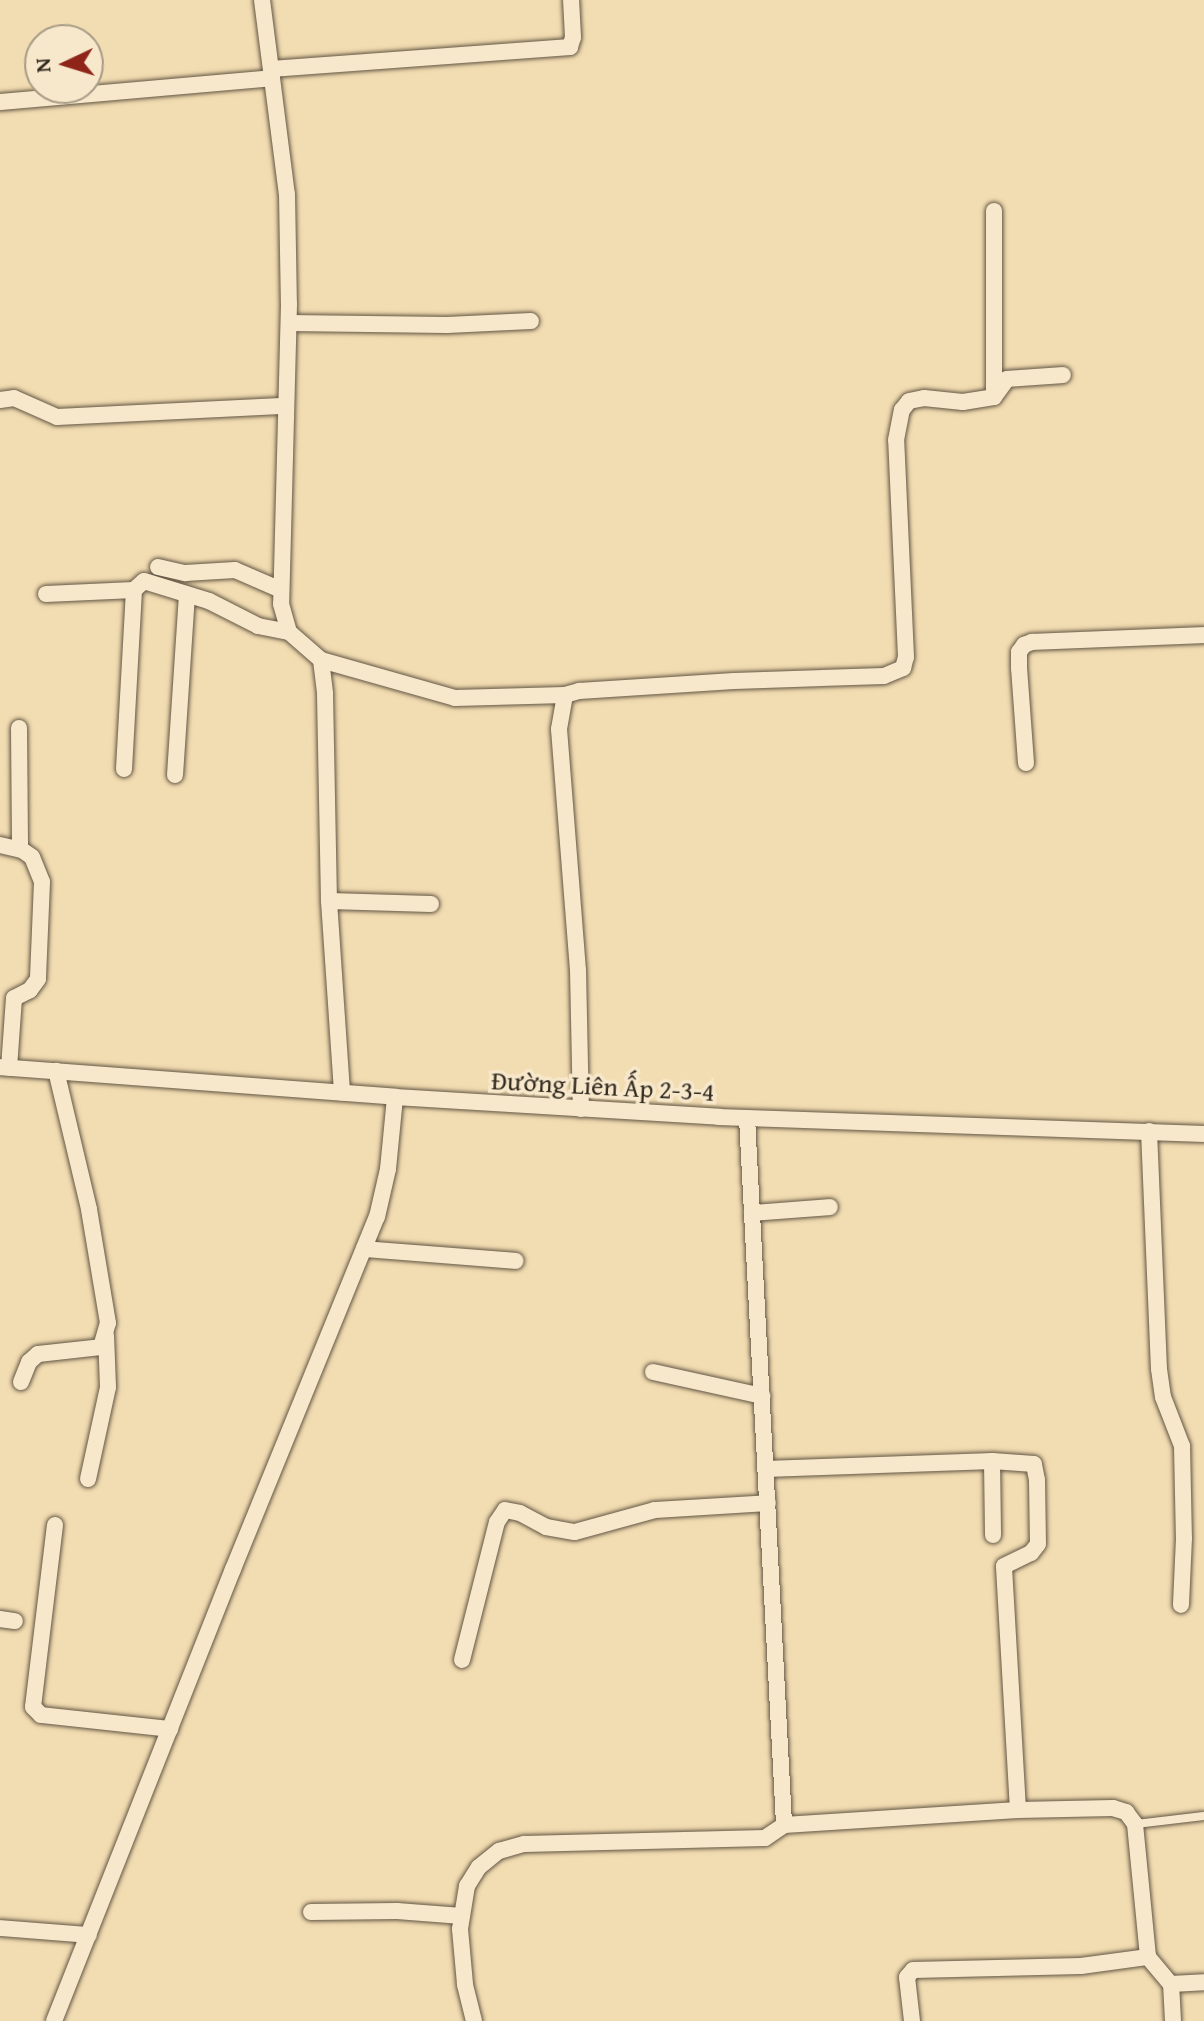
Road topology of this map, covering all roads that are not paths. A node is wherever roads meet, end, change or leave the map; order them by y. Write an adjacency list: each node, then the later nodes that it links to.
1 (262, 0): 3 (street)
2 (571, 0): 3 (street)
3 (272, 74): 4 (street); 7 (street)
4 (0, 102)
5 (994, 211): 9 (street)
6 (531, 321): 7 (street)
7 (289, 323): 11 (street)
8 (1063, 375): 9 (street)
9 (994, 397): 20 (street)
10 (0, 400): 11 (street)
11 (286, 406): 14 (street)
12 (158, 567): 14 (street)
13 (134, 590): 15 (street); 16 (street); 23 (street)
14 (281, 590): 17 (street)
15 (46, 594)
16 (187, 594): 17 (street); 24 (street)
17 (289, 632): 19 (street)
18 (1204, 635): 22 (street)
19 (321, 660): 20 (street); 27 (street)
20 (565, 695): 33 (street)
21 (19, 728): 26 (street)
22 (1026, 763)
23 (124, 769)
24 (175, 775)
25 (0, 845): 26 (street)
26 (20, 849): 29 (street)
27 (329, 901): 28 (street); 31 (street)
28 (431, 904)
29 (4, 1067): 30 (street, Đường Liên Ấp 2-3-4)
30 (56, 1071): 31 (street, Đường Liên Ấp 2-3-4); 41 (street)
31 (342, 1093): 32 (street, Đường Liên Ấp 2-3-4)
32 (395, 1097): 33 (street, Đường Liên Ấp 2-3-4); 39 (street)
33 (581, 1109): 34 (street, Đường Liên Ấp 2-3-4)
34 (747, 1118): 35 (street, Đường Liên Ấp 2-3-4); 38 (street)
35 (1149, 1131): 36 (street, Đường Liên Ấp 2-3-4); 51 (street)
36 (1204, 1134)
37 (830, 1207): 38 (street)
38 (752, 1213): 44 (street)
39 (364, 1249): 40 (street); 53 (street)
40 (516, 1261)
41 (106, 1336): 43 (street); 47 (street)
42 (653, 1372): 44 (street)
43 (21, 1382)
44 (762, 1396): 46 (street)
45 (992, 1461): 46 (street); 50 (street); 54 (street)
46 (766, 1469): 48 (street)
47 (88, 1479)
48 (768, 1503): 52 (street); 57 (street)
49 (55, 1525): 53 (street)
50 (993, 1535)
51 (1181, 1605)
52 (462, 1660)
53 (170, 1729): 61 (street)
54 (1018, 1810): 56 (street); 57 (street)
55 (1204, 1816): 56 (lane)
56 (1135, 1824): 62 (street)
57 (784, 1825): 59 (street)
58 (311, 1912): 59 (street)
59 (462, 1916): 66 (street)
60 (0, 1928): 61 (street)
61 (89, 1935): 65 (street)
62 (1148, 1957): 64 (street); 67 (street)
63 (1204, 1982): 64 (street)
64 (1171, 1984): 68 (street)
65 (54, 2021)
66 (474, 2021)
67 (912, 2021)
68 (1173, 2021)

